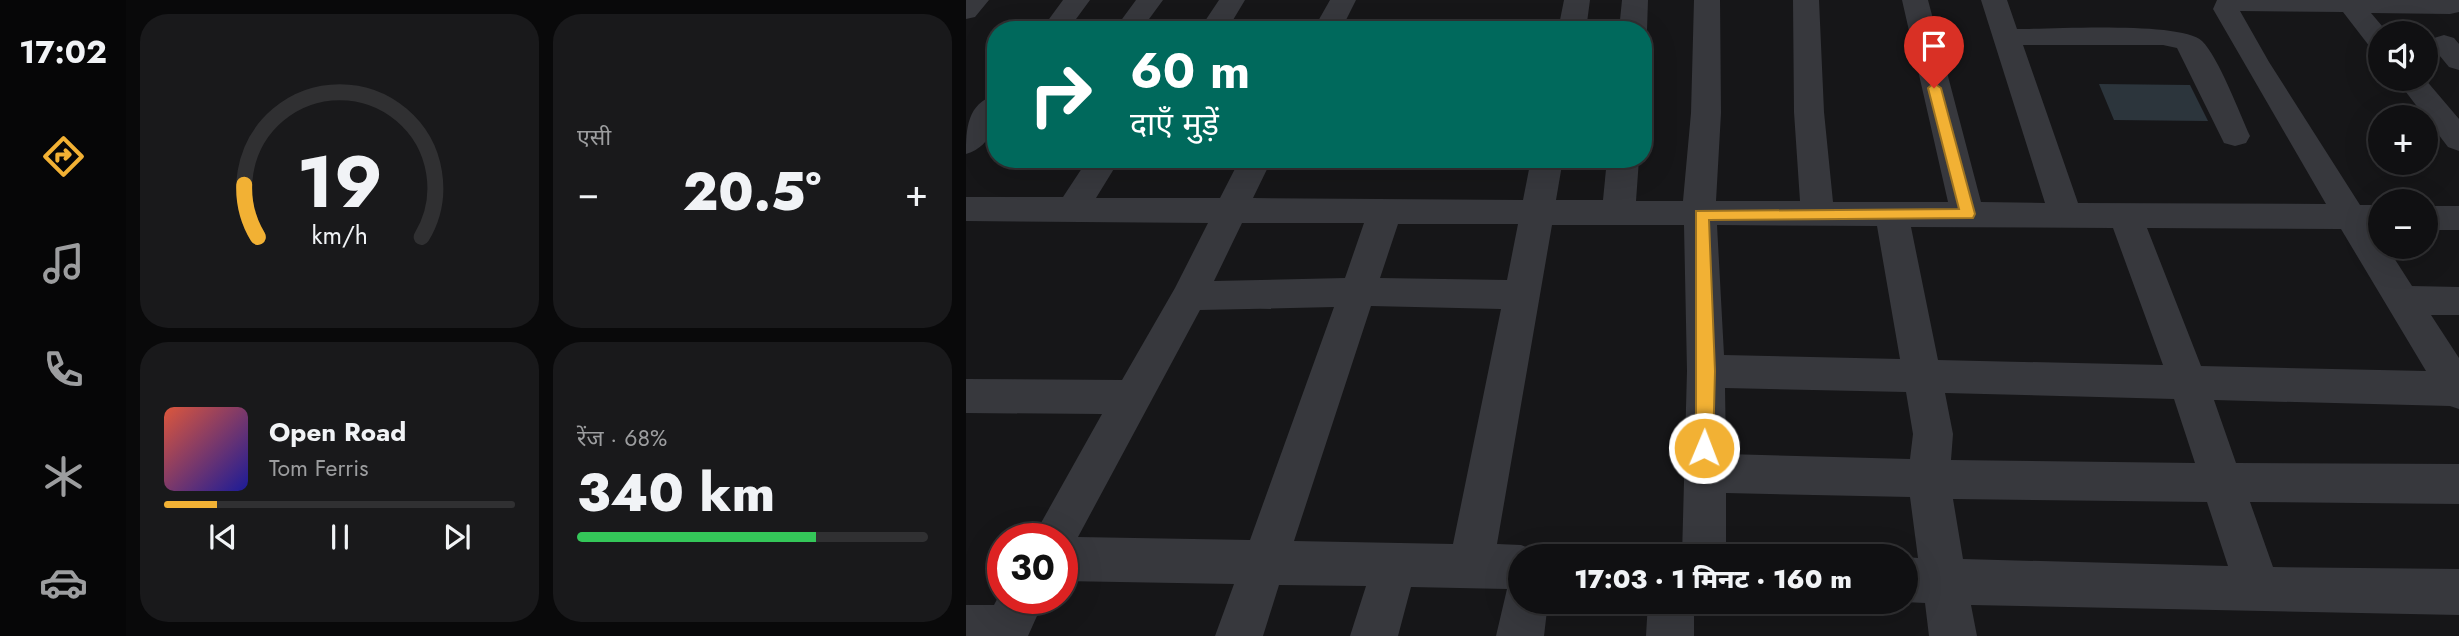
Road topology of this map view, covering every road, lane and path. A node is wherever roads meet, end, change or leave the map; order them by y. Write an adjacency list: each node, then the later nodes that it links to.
1 (976, 0): 14 (street)
2 (1077, 0): 15 (street)
3 (1150, 0): 16 (street)
4 (1232, 0): 17 (street)
5 (1343, 0): 18 (street)
6 (1577, 0): 19 (street)
7 (1635, 0): 20 (street)
8 (1707, 0): 38 (street)
9 (1805, 0): 39 (street)
10 (1915, 0): 41 (street)
11 (1994, 0): 22 (street)
12 (2350, 4): 13 (street); 21 (street); 44 (street)
13 (2450, 6)
14 (966, 11)
15 (1061, 21)
16 (1134, 21)
17 (1219, 21)
18 (1332, 21)
19 (1574, 21)
20 (1634, 21)
21 (2368, 26)
22 (2007, 37): 25 (street); 42 (street)
23 (2420, 91): 26 (street)
24 (987, 116): 27 (street)
25 (2235, 136)
26 (2459, 140)
27 (966, 143)
28 (1098, 168): 33 (street)
29 (1251, 168): 34 (street)
30 (1545, 168): 36 (street)
31 (1622, 168): 37 (street)
32 (966, 209): 33 (street)
33 (1072, 210): 34 (street)
34 (1228, 212): 35 (street); 49 (street)
35 (1385, 212): 36 (street); 47 (street)
36 (1537, 213): 37 (street); 48 (street)
37 (1618, 214): 38 (street)
38 (1701, 214): 39 (street); 52 (street)
39 (1817, 214): 40 (street)
40 (1892, 214): 41 (street); 53 (street)
41 (1968, 214): 42 (street)
42 (2066, 215): 43 (street)
43 (2125, 215): 44 (street); 54 (street)
44 (2366, 217): 50 (street)
45 (2438, 218): 46 (street)
46 (2459, 218)
47 (1358, 292): 48 (street); 49 (street); 65 (street)
48 (1521, 295): 67 (street)
49 (1189, 296): 57 (street)
50 (2403, 300): 51 (street); 55 (street)
51 (2459, 301)
52 (1706, 371): 53 (street); 58 (street)
53 (1924, 374): 54 (street); 59 (street)
54 (2188, 382): 55 (street); 60 (street)
55 (2458, 390)
56 (966, 396): 57 (street)
57 (1131, 397): 62 (street)
58 (1704, 473): 59 (street); 63 (street)
59 (1928, 478): 60 (street); 69 (street)
60 (2222, 482): 61 (street); 70 (street)
61 (2459, 484)
62 (1063, 523)
63 (1704, 544)
64 (1078, 559): 65 (street)
65 (1266, 561): 66 (street); 74 (street)
66 (1396, 563): 67 (street); 75 (street)
67 (1471, 565): 68 (street)
68 (1508, 566)
69 (1925, 580): 70 (street); 78 (street)
70 (2258, 589): 71 (street)
71 (2459, 592)
72 (1523, 614): 76 (street)
73 (1671, 614): 77 (street)
74 (1239, 636)
75 (1374, 636)
76 (1520, 636)
77 (1670, 636)
78 (1954, 636)

